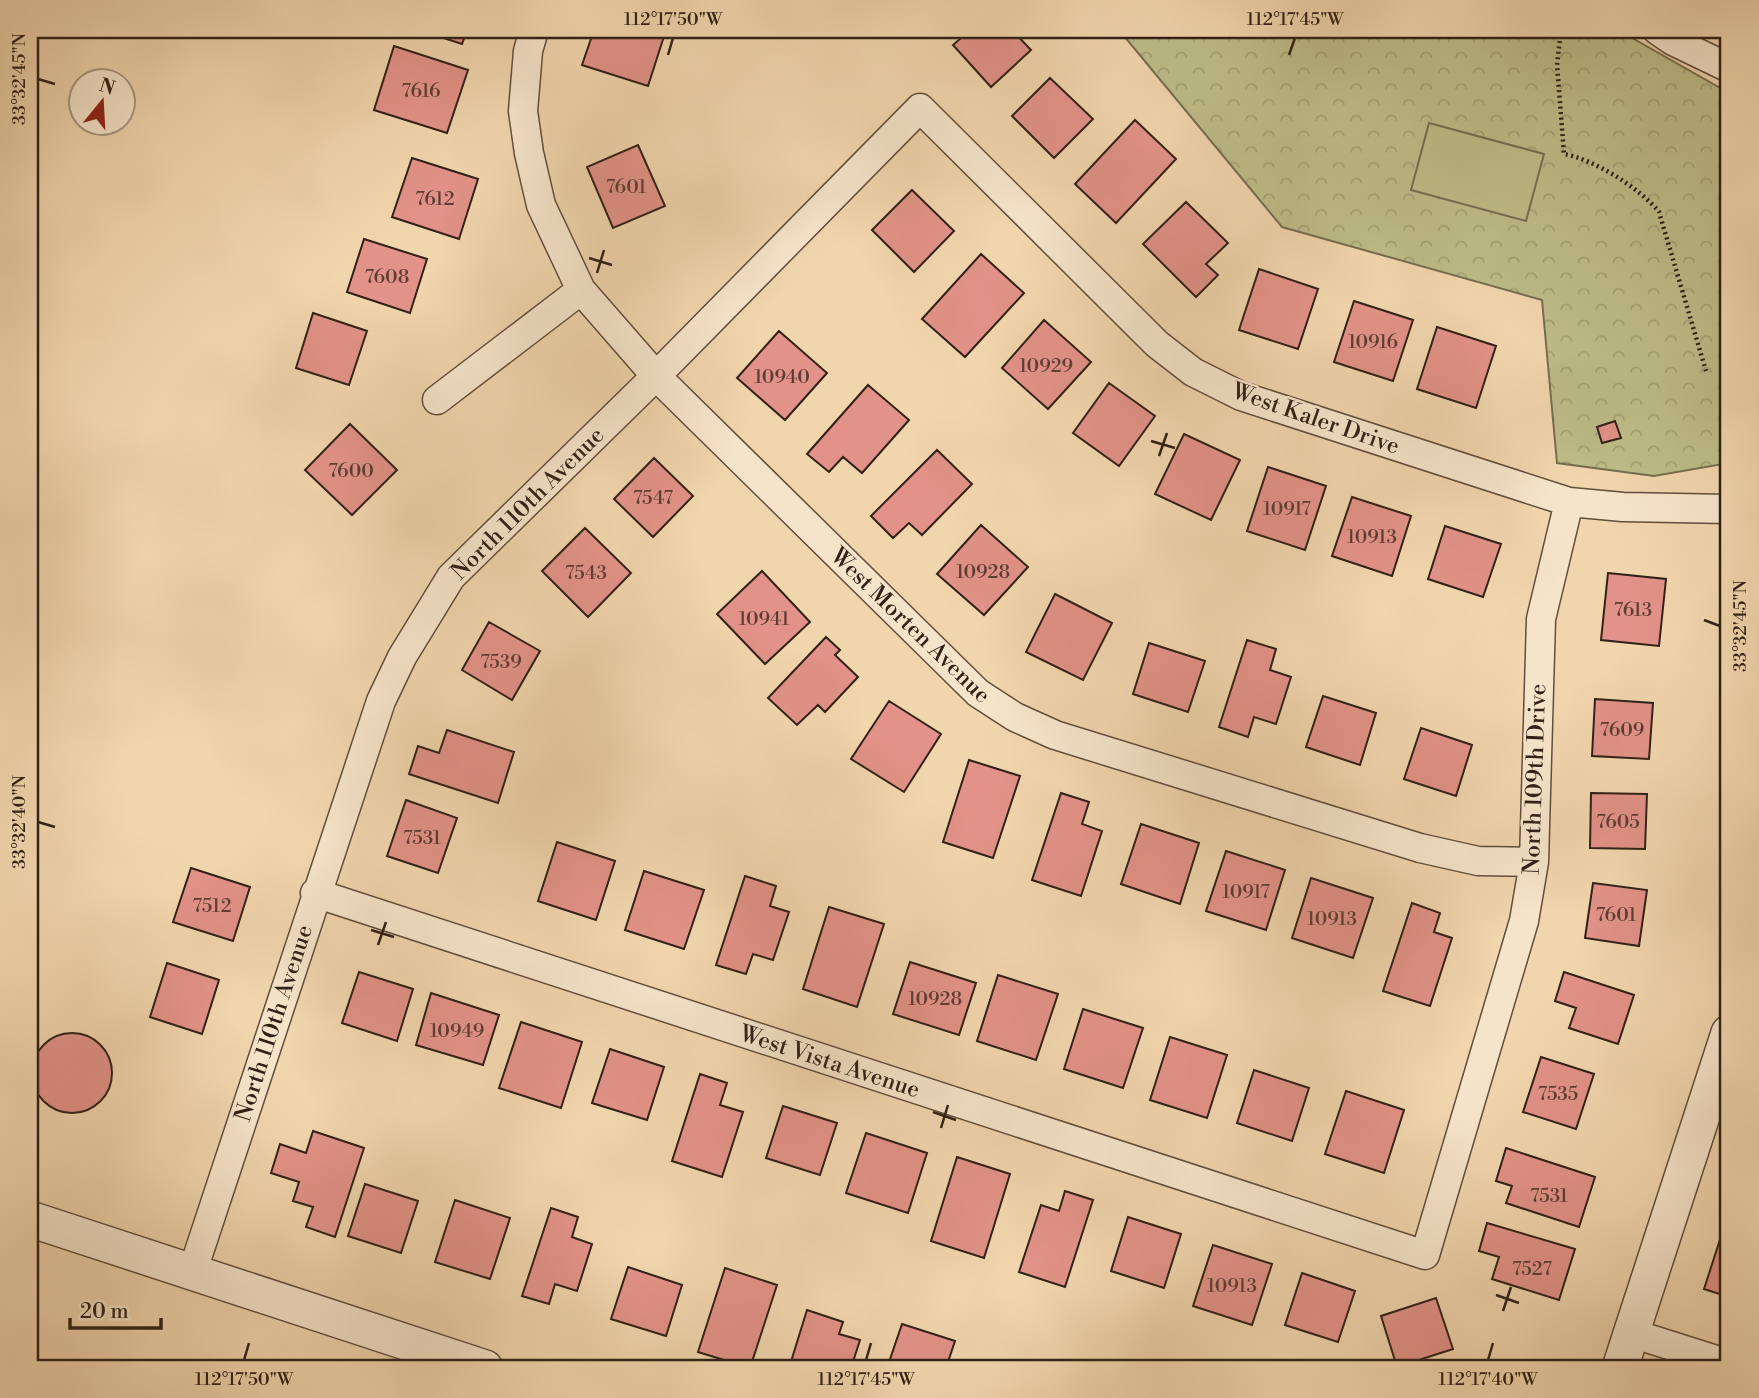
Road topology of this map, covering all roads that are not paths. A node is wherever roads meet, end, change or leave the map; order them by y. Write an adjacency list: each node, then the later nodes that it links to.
1 (534, 30): 5 (street, West Morten Avenue)
2 (1657, 30): 3 (street)
3 (1729, 68)
4 (920, 108): 6 (street, North 110th Avenue); 8 (street, West Kaler Drive)
5 (581, 290): 6 (street, West Morten Avenue); 7 (street)
6 (656, 376): 10 (street, West Morten Avenue); 11 (street, North 110th Avenue)
7 (438, 400)
8 (1569, 502): 9 (street, West Kaler Drive); 10 (street, North 109th Drive)
9 (1729, 509)
10 (1534, 862): 14 (street, North 109th Drive)
11 (315, 893): 14 (street, West Vista Avenue); 15 (street, North 110th Avenue)
12 (1729, 1033): 16 (street)
13 (30, 1219): 15 (street)
14 (1425, 1255)
15 (192, 1273): 18 (street)
16 (1631, 1333): 17 (street); 19 (street)
17 (1729, 1364)
18 (485, 1368)
19 (1620, 1368)

